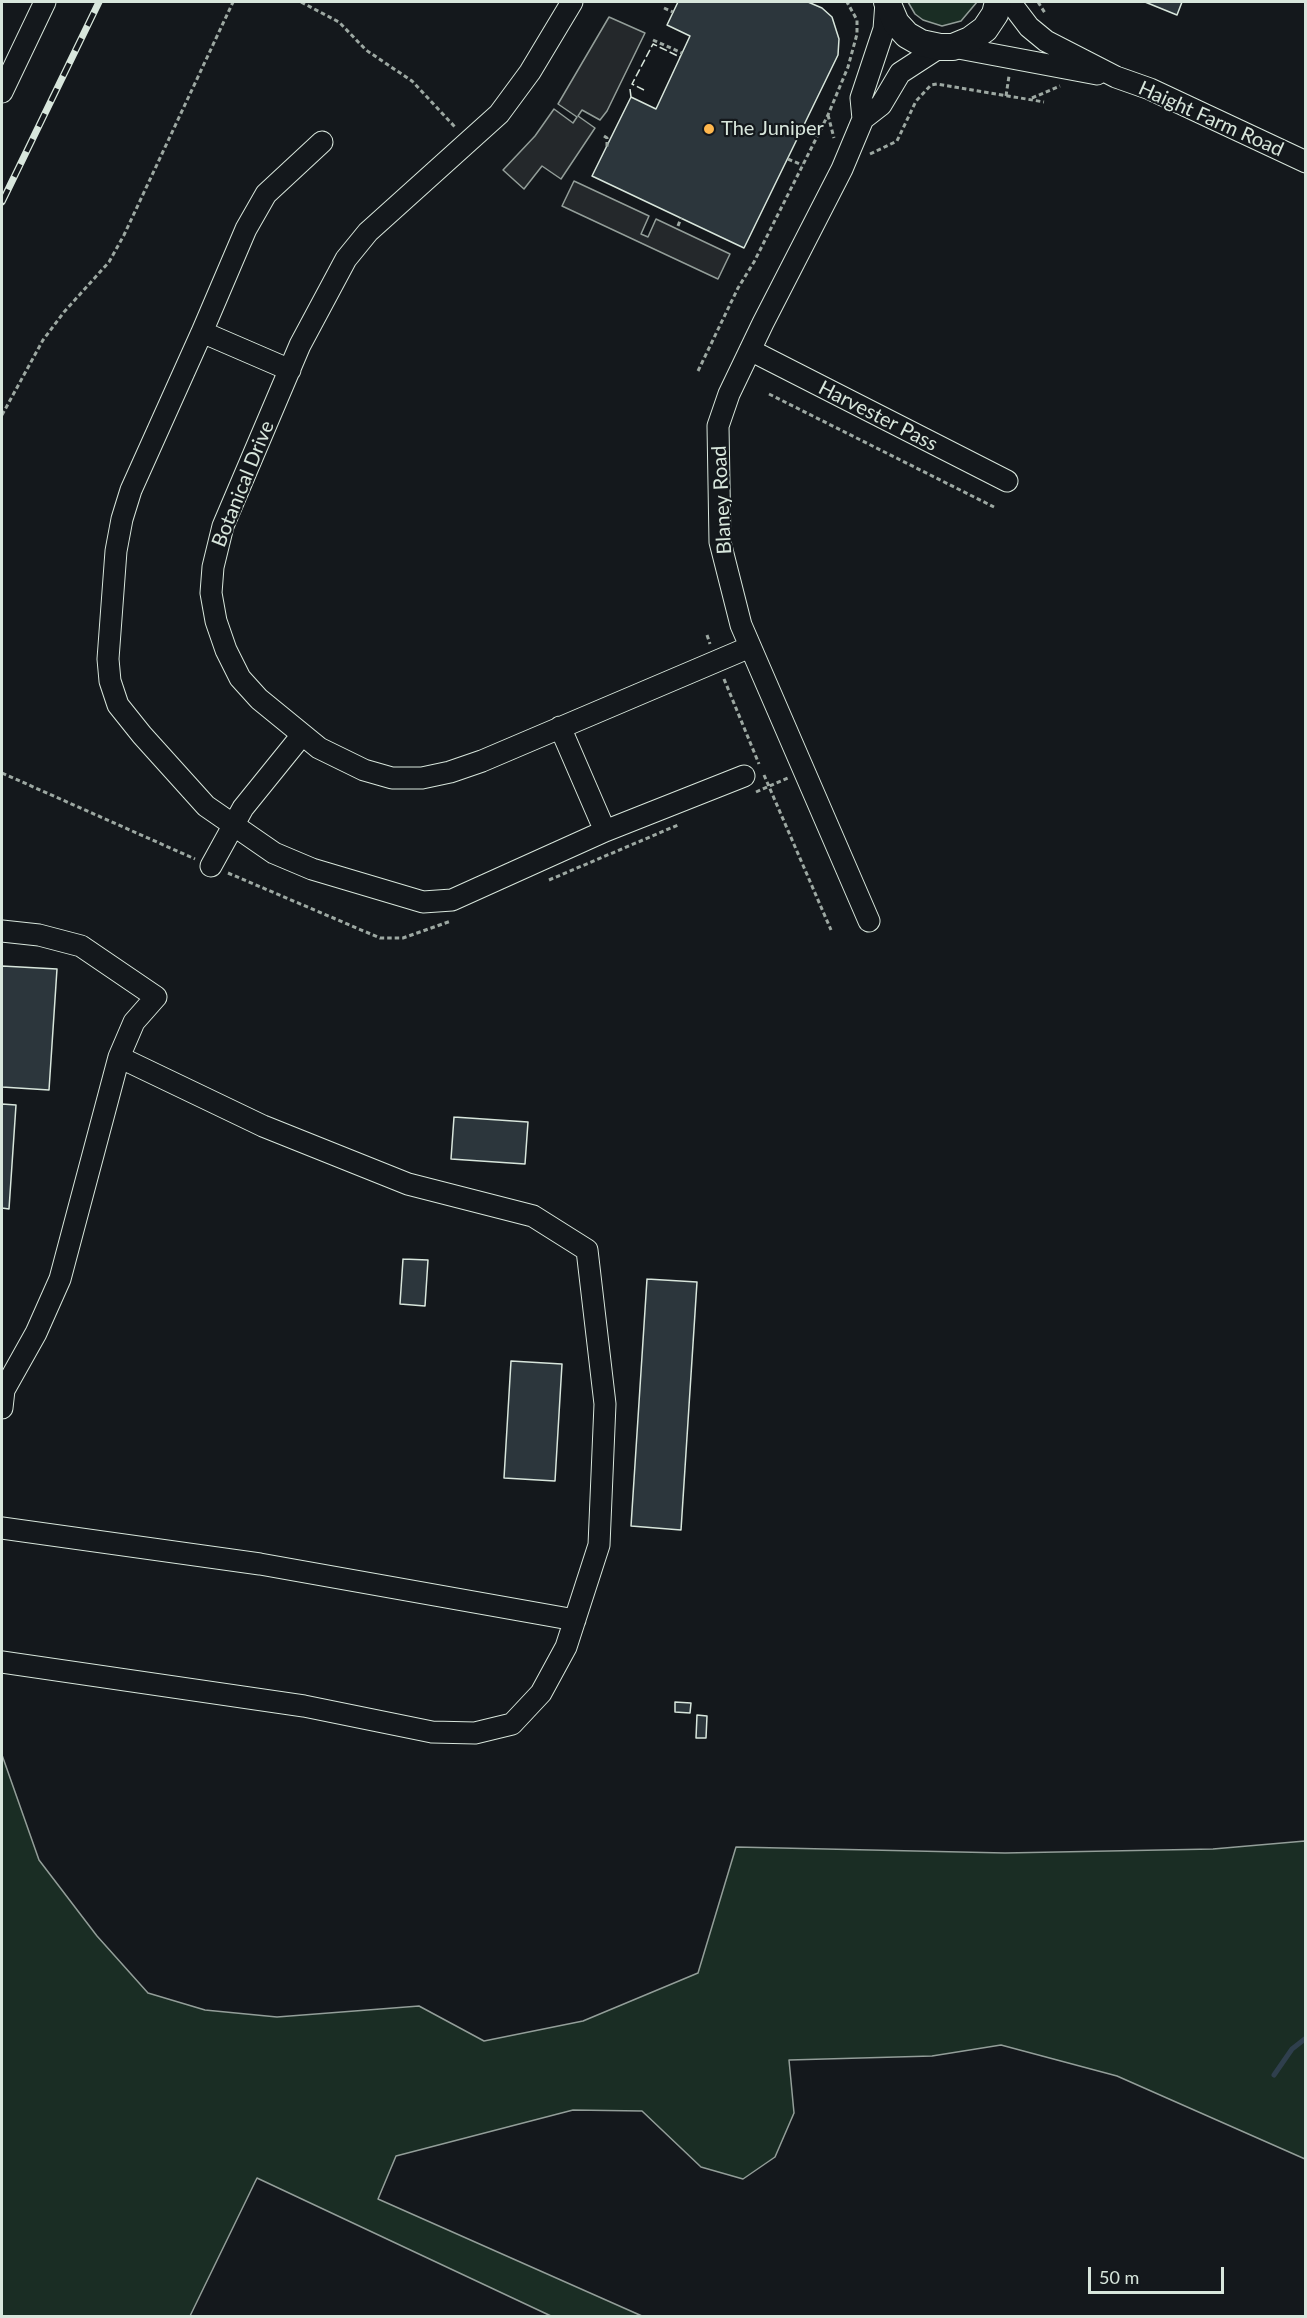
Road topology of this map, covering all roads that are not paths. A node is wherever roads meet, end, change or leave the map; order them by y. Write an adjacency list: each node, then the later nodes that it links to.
1 (45, 2): 8 (street)
2 (572, 2): 14 (street, Botanical Drive)
3 (886, 2): 6 (main road); 9 (street, Blaney Road)
4 (998, 2): 6 (main road)
5 (1010, 2): 7 (street, Haight Farm Road)
6 (947, 47): 7 (street, Haight Farm Road); 9 (street, Blaney Road)
7 (1116, 77): 11 (street, Haight Farm Road)
8 (2, 92)
9 (863, 119): 13 (street, Blaney Road)
10 (322, 142): 12 (street)
11 (1305, 162)
12 (202, 332): 14 (street); 20 (street)
13 (750, 350): 15 (street, Harvester Pass); 16 (street, Blaney Road)
14 (290, 370): 18 (street, Botanical Drive)
15 (1007, 481)
16 (750, 647): 17 (street, Botanical Drive); 23 (street, Blaney Road)
17 (560, 727): 18 (street, Botanical Drive); 21 (street)
18 (302, 735): 20 (street)
19 (744, 776): 21 (street)
20 (233, 824): 21 (street); 22 (street)
21 (605, 831)
22 (217, 868)
23 (869, 921)
24 (2, 931): 25 (street)
25 (119, 1057): 26 (street); 28 (street)
26 (2, 1408)
27 (2, 1528): 28 (street)
28 (575, 1620): 29 (street)
29 (2, 1662)

